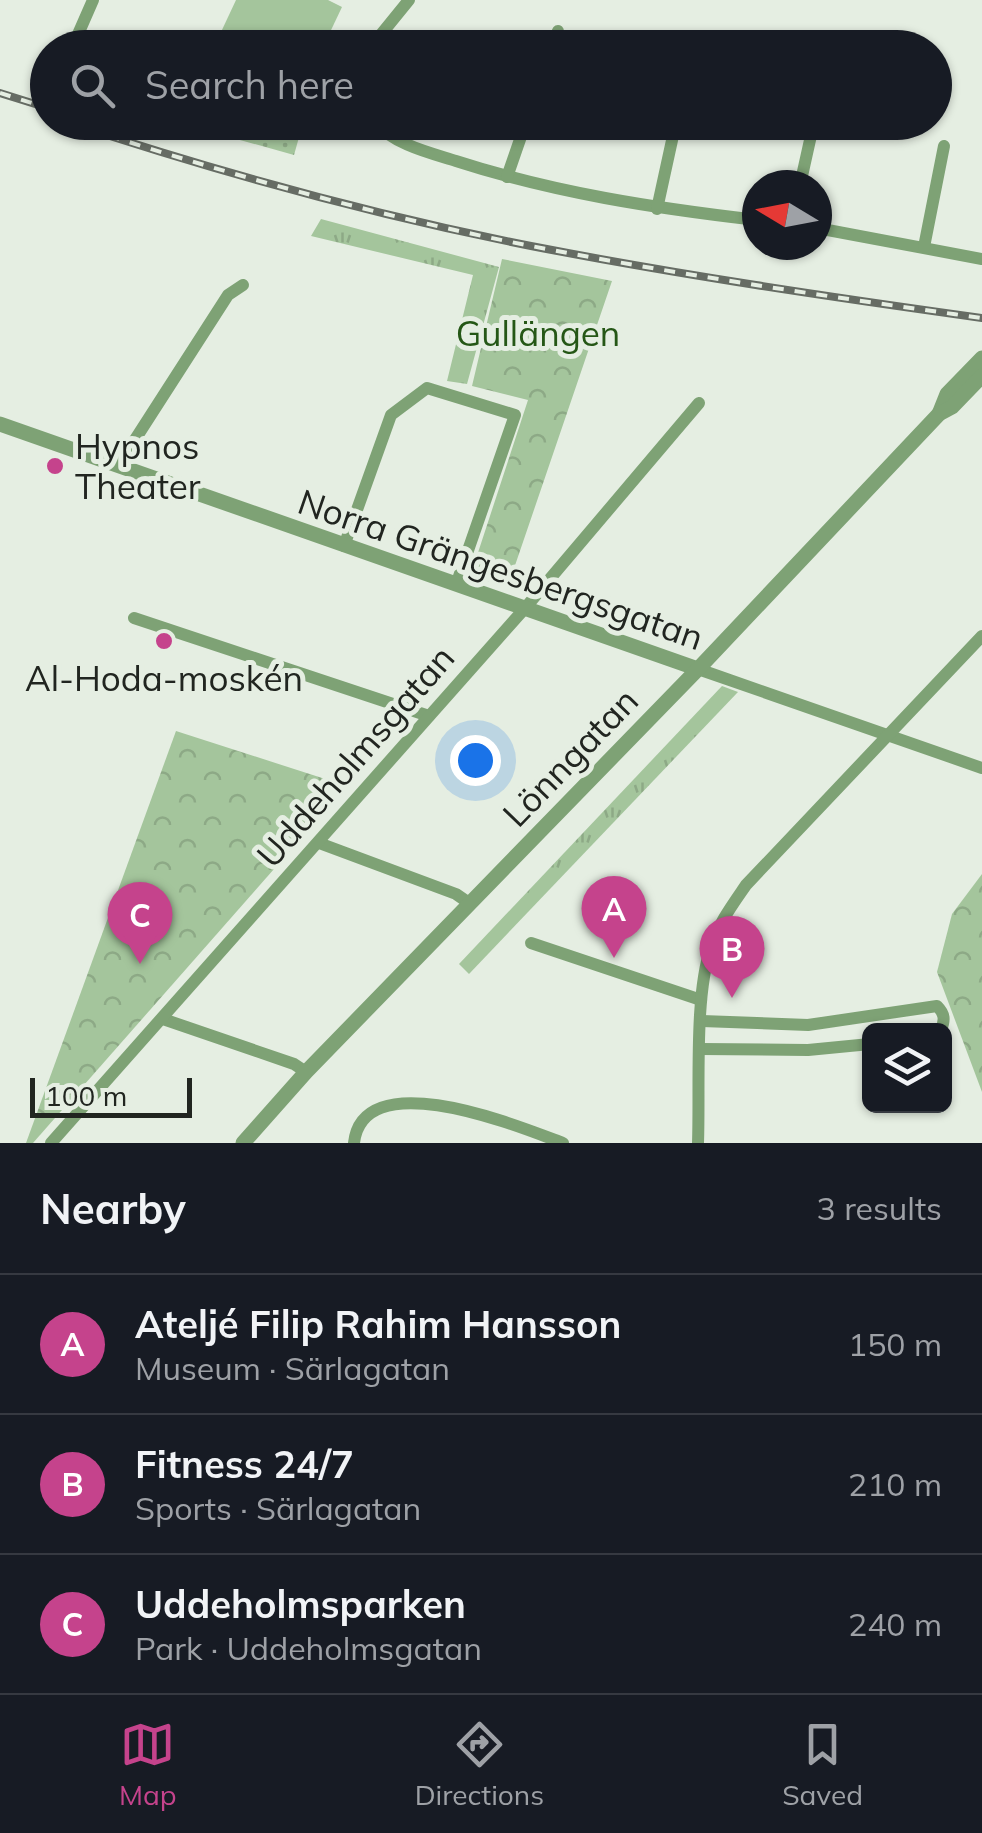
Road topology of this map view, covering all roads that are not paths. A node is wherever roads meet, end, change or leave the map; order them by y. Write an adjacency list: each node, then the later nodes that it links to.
1 (93, 0): 3 (street)
2 (410, 0): 4 (street)
3 (80, 30)
4 (385, 30)
5 (398, 140): 11 (street)
6 (520, 140): 11 (street)
7 (672, 140): 12 (street)
8 (810, 140): 10 (street)
9 (944, 146): 15 (street)
10 (803, 170)
11 (507, 178): 12 (street)
12 (657, 209): 13 (street)
13 (742, 218)
14 (832, 231): 15 (street)
15 (924, 247): 16 (street)
16 (982, 259)
17 (244, 285): 23 (street)
18 (982, 358): 21 (street, Lönngatan)
19 (982, 376): 21 (street, Lönngatan)
20 (699, 403): 26 (street, Uddeholmsgatan)
21 (940, 414): 29 (street, Lönngatan)
22 (0, 424): 23 (street, Norra Grängesbergsgatan)
23 (118, 466): 24 (street, Norra Grängesbergsgatan)
24 (344, 546): 25 (street, Norra Grängesbergsgatan); 25 (street)
25 (456, 586): 26 (street, Norra Grängesbergsgatan)
26 (526, 608): 29 (street, Norra Grängesbergsgatan); 30 (street, Uddeholmsgatan)
27 (134, 618): 30 (street)
28 (982, 636): 31 (street)
29 (698, 669): 31 (street, Norra Grängesbergsgatan); 34 (street, Lönngatan)
30 (430, 716): 33 (street, Uddeholmsgatan)
31 (885, 735): 32 (street, Norra Grängesbergsgatan); 35 (street)
32 (982, 768)
33 (319, 843): 34 (street); 39 (street, Uddeholmsgatan)
34 (469, 903): 44 (street, Lönngatan)
35 (720, 928): 37 (lane); 38 (street)
36 (531, 944): 38 (street)
37 (761, 944)
38 (701, 1000): 40 (street)
39 (163, 1020): 44 (street); 45 (street, Uddeholmsgatan)
40 (702, 1021): 41 (street); 43 (street)
41 (944, 1023)
42 (862, 1045): 43 (street)
43 (701, 1048): 49 (street)
44 (306, 1072): 46 (street, Lönngatan)
45 (51, 1143)
46 (243, 1143)
47 (354, 1143): 48 (street)
48 (563, 1143)
49 (698, 1143)

